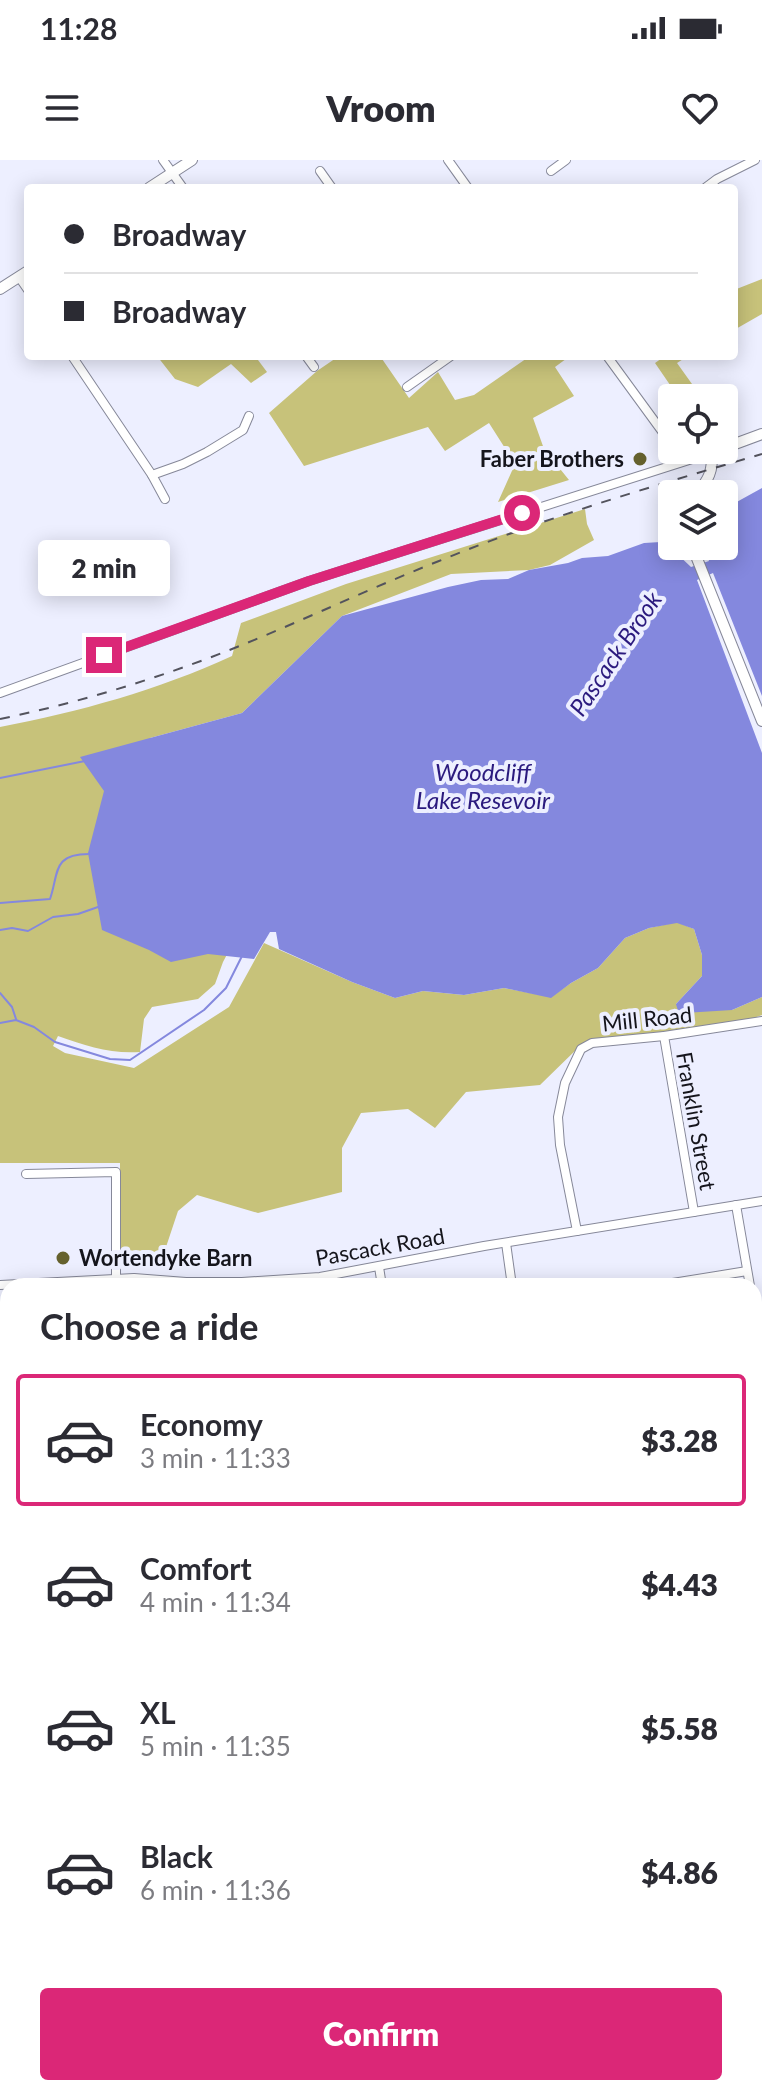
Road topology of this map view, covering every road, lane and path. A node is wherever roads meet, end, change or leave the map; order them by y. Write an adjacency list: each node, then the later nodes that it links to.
1 (163, 160): 8 (street)
2 (192, 160): 8 (main road)
3 (448, 160): 12 (street)
4 (566, 160): 7 (street)
5 (755, 160): 13 (street)
6 (320, 171): 11 (street)
7 (551, 171)
8 (172, 173): 9 (main road); 10 (street)
9 (155, 184)
10 (180, 184)
11 (329, 184)
12 (465, 184)
13 (710, 184)
14 (24, 274): 15 (main road)
15 (0, 289)
16 (75, 360): 27 (street)
17 (309, 360): 20 (street)
18 (445, 360): 21 (street)
19 (610, 360): 23 (street)
20 (314, 367)
21 (407, 387)
22 (249, 416): 27 (street)
23 (658, 426)
24 (762, 434): 25 (main road)
25 (738, 443)
26 (675, 464): 30 (street)
27 (152, 475): 28 (street)
28 (165, 499)
29 (698, 560): 31 (main road)
30 (0, 693)
31 (762, 721)
32 (762, 1021): 33 (street, Mill Road)
33 (664, 1036): 37 (street, Franklin Street); 38 (street, Mill Road)
34 (26, 1174): 42 (street)
35 (762, 1201): 36 (street, Pascack Road)
36 (736, 1205): 37 (street, Pascack Road); 41 (street)
37 (694, 1212): 38 (street, Pascack Road)
38 (577, 1231): 39 (street, Pascack Road)
39 (506, 1243): 40 (street, Pascack Road); 45 (street)
40 (379, 1267): 43 (street, Pascack Road); 44 (street)
41 (747, 1271): 46 (street); 47 (street)
42 (116, 1278)
43 (312, 1278)
44 (381, 1278)
45 (511, 1278)
46 (704, 1278)
47 (748, 1278)

